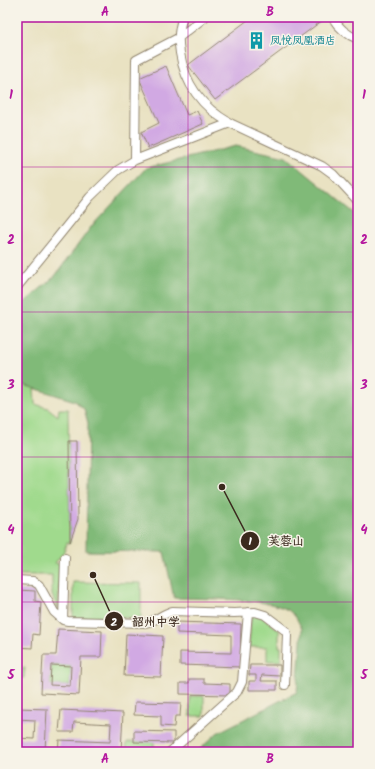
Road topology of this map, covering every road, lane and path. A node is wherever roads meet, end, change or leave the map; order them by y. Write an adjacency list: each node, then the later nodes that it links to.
1 (183, 17): 4 (street)
2 (206, 17): 4 (street)
3 (332, 17): 5 (street)
4 (178, 38): 6 (street); 7 (street)
5 (358, 39)
6 (230, 123): 7 (street); 8 (street)
7 (135, 160): 9 (street)
8 (358, 201)
9 (17, 287)
10 (66, 558): 13 (street)
11 (17, 580): 13 (street)
12 (248, 612): 13 (street); 14 (street); 15 (street)
13 (63, 620)
14 (285, 685)
15 (170, 752)

